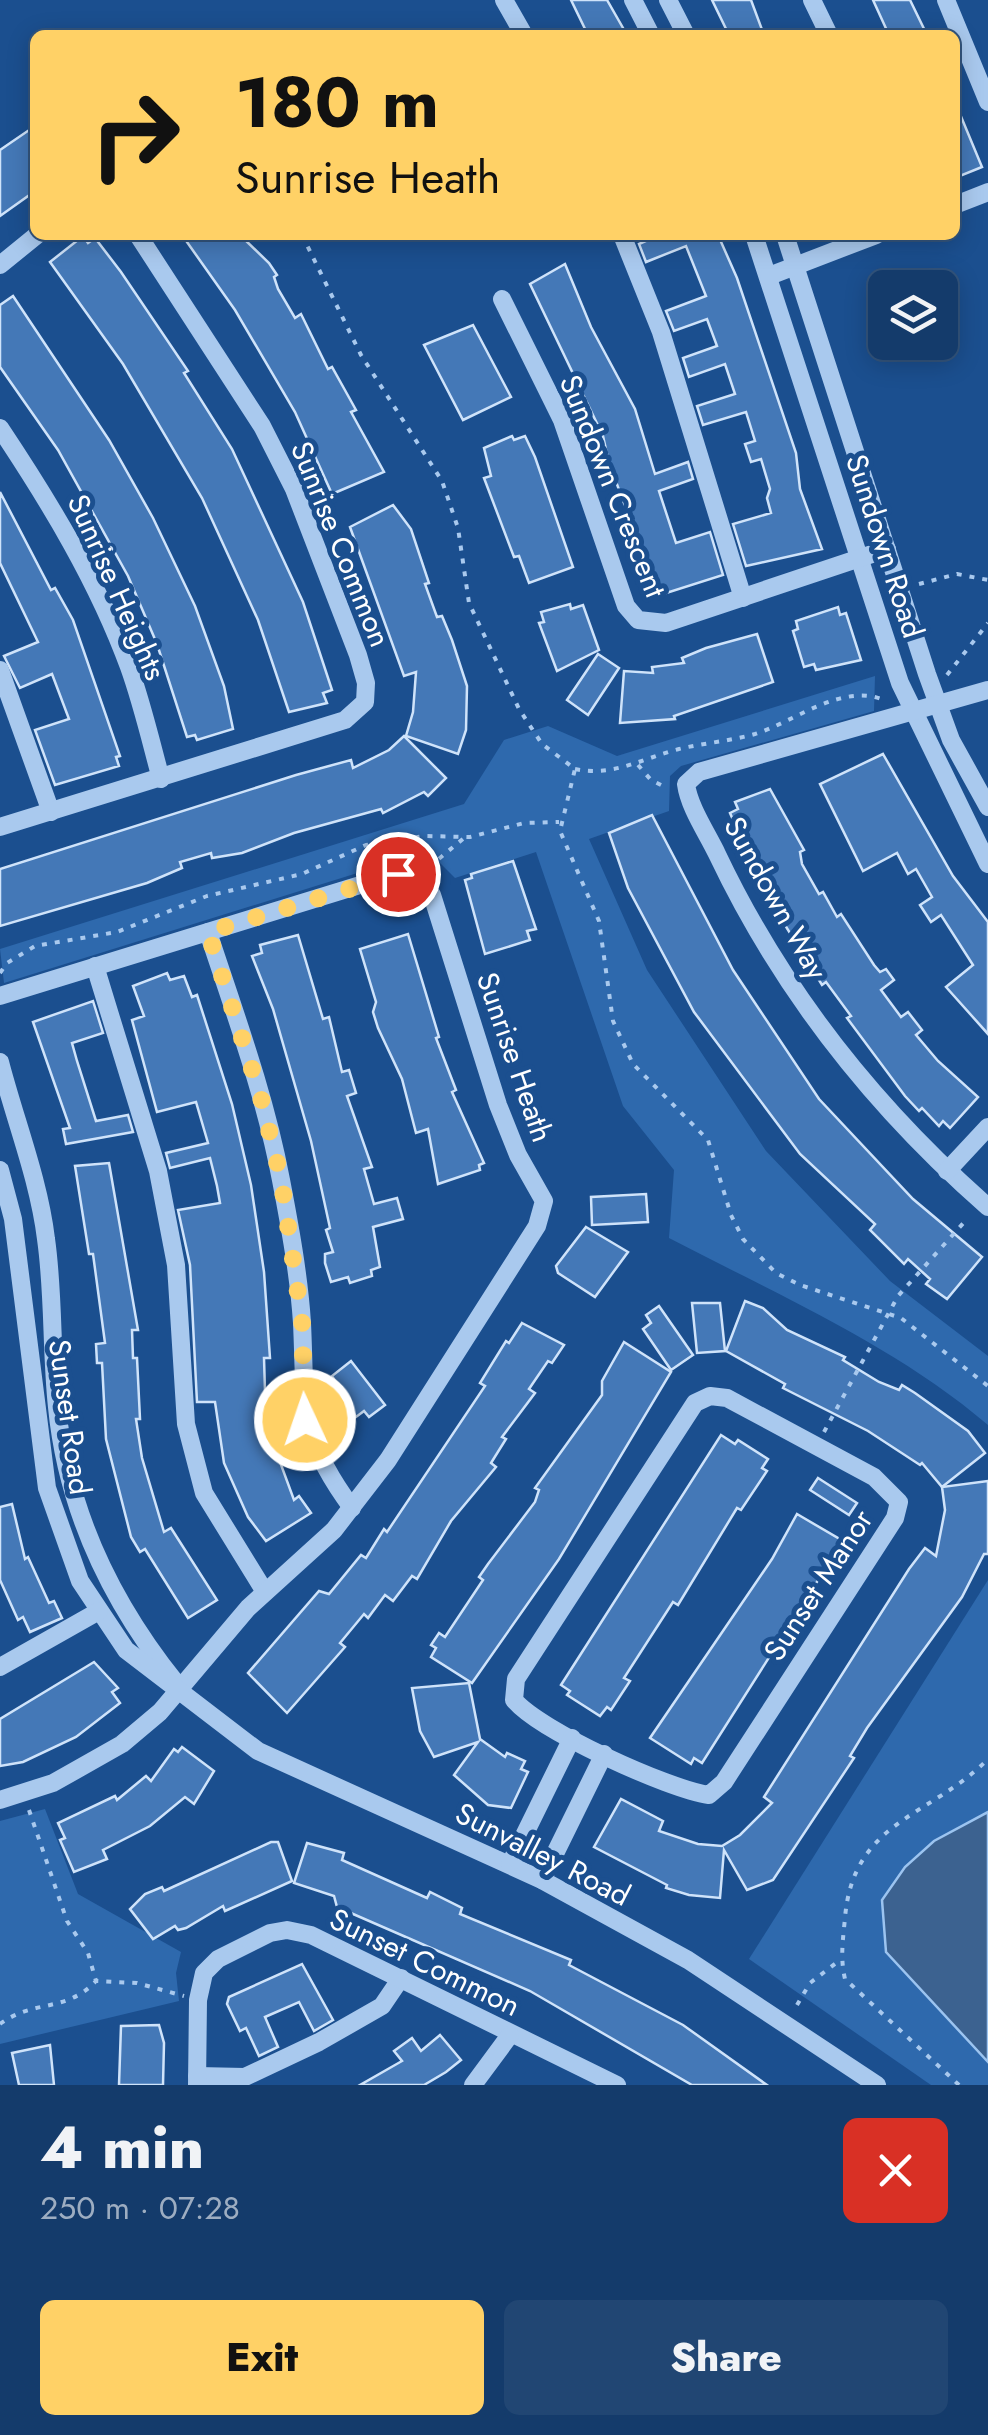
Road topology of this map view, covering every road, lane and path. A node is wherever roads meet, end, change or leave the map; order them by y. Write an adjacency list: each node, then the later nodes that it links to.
1 (504, 0): 6 (street)
2 (632, 0): 7 (street)
3 (668, 0): 8 (street)
4 (812, 0): 9 (street)
5 (946, 0): 10 (street)
6 (521, 30)
7 (648, 30)
8 (683, 30)
9 (827, 30)
10 (958, 30)
11 (960, 34): 12 (street)
12 (988, 102)
13 (988, 192): 14 (street)
14 (960, 203)
15 (30, 240): 22 (street)
16 (141, 240): 41 (street, Sunrise Common)
17 (304, 240): 40 (path)
18 (624, 240): 31 (street)
19 (756, 240): 24 (street, Sundown Road)
20 (788, 240): 23 (street, Sundown Road)
21 (863, 240): 23 (street)
22 (0, 265)
23 (796, 265): 24 (street); 27 (street, Sundown Road)
24 (768, 276): 28 (street, Sundown Road)
25 (502, 300): 31 (street, Sundown Crescent)
26 (0, 428): 41 (street, Sunrise Heights)
27 (887, 550): 28 (street, Sundown Crescent); 37 (street, Sundown Road)
28 (862, 561): 31 (street, Sundown Crescent); 38 (street, Sundown Road)
29 (988, 580): 30 (path)
30 (918, 584)
31 (743, 598)
32 (988, 622): 34 (path)
33 (0, 670): 44 (street)
34 (943, 678)
35 (988, 690): 37 (street)
36 (886, 701): 39 (path)
37 (939, 706): 38 (street); 43 (street, Sundown Road)
38 (912, 714): 48 (street, Sundown Road); 57 (street, Sundown Way)
39 (638, 764): 40 (path); 42 (path)
40 (575, 769): 45 (path)
41 (162, 779): 44 (street, Sunrise Common)
42 (667, 788)
43 (988, 807)
44 (51, 812): 46 (street, Sunrise Common)
45 (559, 822): 47 (path); 60 (path)
46 (0, 827)
47 (466, 836): 49 (path); 52 (path)
48 (988, 864)
49 (417, 876): 50 (street); 63 (street, Sunrise Heath)
50 (208, 932): 51 (street); 63 (street)
51 (95, 966): 53 (street); 64 (street)
52 (0, 973)
53 (0, 996)
54 (0, 1062): 67 (street, Sunset Road)
55 (988, 1127): 57 (street)
56 (0, 1170): 65 (street, Sunset Road)
57 (947, 1171): 58 (street, Sundown Way)
58 (988, 1208)
59 (966, 1219): 60 (path)
60 (888, 1312): 61 (path); 62 (path)
61 (988, 1386)
62 (824, 1432)
63 (352, 1508): 64 (street, Sunrise Heath)
64 (265, 1592): 67 (street, Sunrise Heath)
65 (98, 1611): 66 (street); 67 (street, Sunset Road)
66 (0, 1667)
67 (179, 1687): 71 (street, Sunrise Heath); 73 (street, Sunvalley Road)
68 (572, 1738): 69 (street, Sunset Manor); 69 (street, Sunset Manor); 73 (street)
69 (604, 1754): 74 (street)
70 (988, 1759): 75 (path)
71 (22, 1793): 72 (street, Sunrise Heath); 77 (path)
72 (0, 1800)
73 (510, 1864): 74 (street, Sunvalley Road)
74 (542, 1880): 86 (street, Sunvalley Road)
75 (840, 1960): 79 (path); 83 (path)
76 (401, 1978): 78 (street, Sunset Common); 81 (street, Sunset Common); 82 (street)
77 (96, 1981): 78 (path); 80 (path)
78 (198, 2000): 82 (street, Sunset Common)
79 (797, 2005)
80 (0, 2024)
81 (510, 2035): 84 (street); 85 (street, Sunset Common)
82 (197, 2080)
83 (955, 2084)
84 (473, 2085)
85 (617, 2085)
86 (877, 2085)

